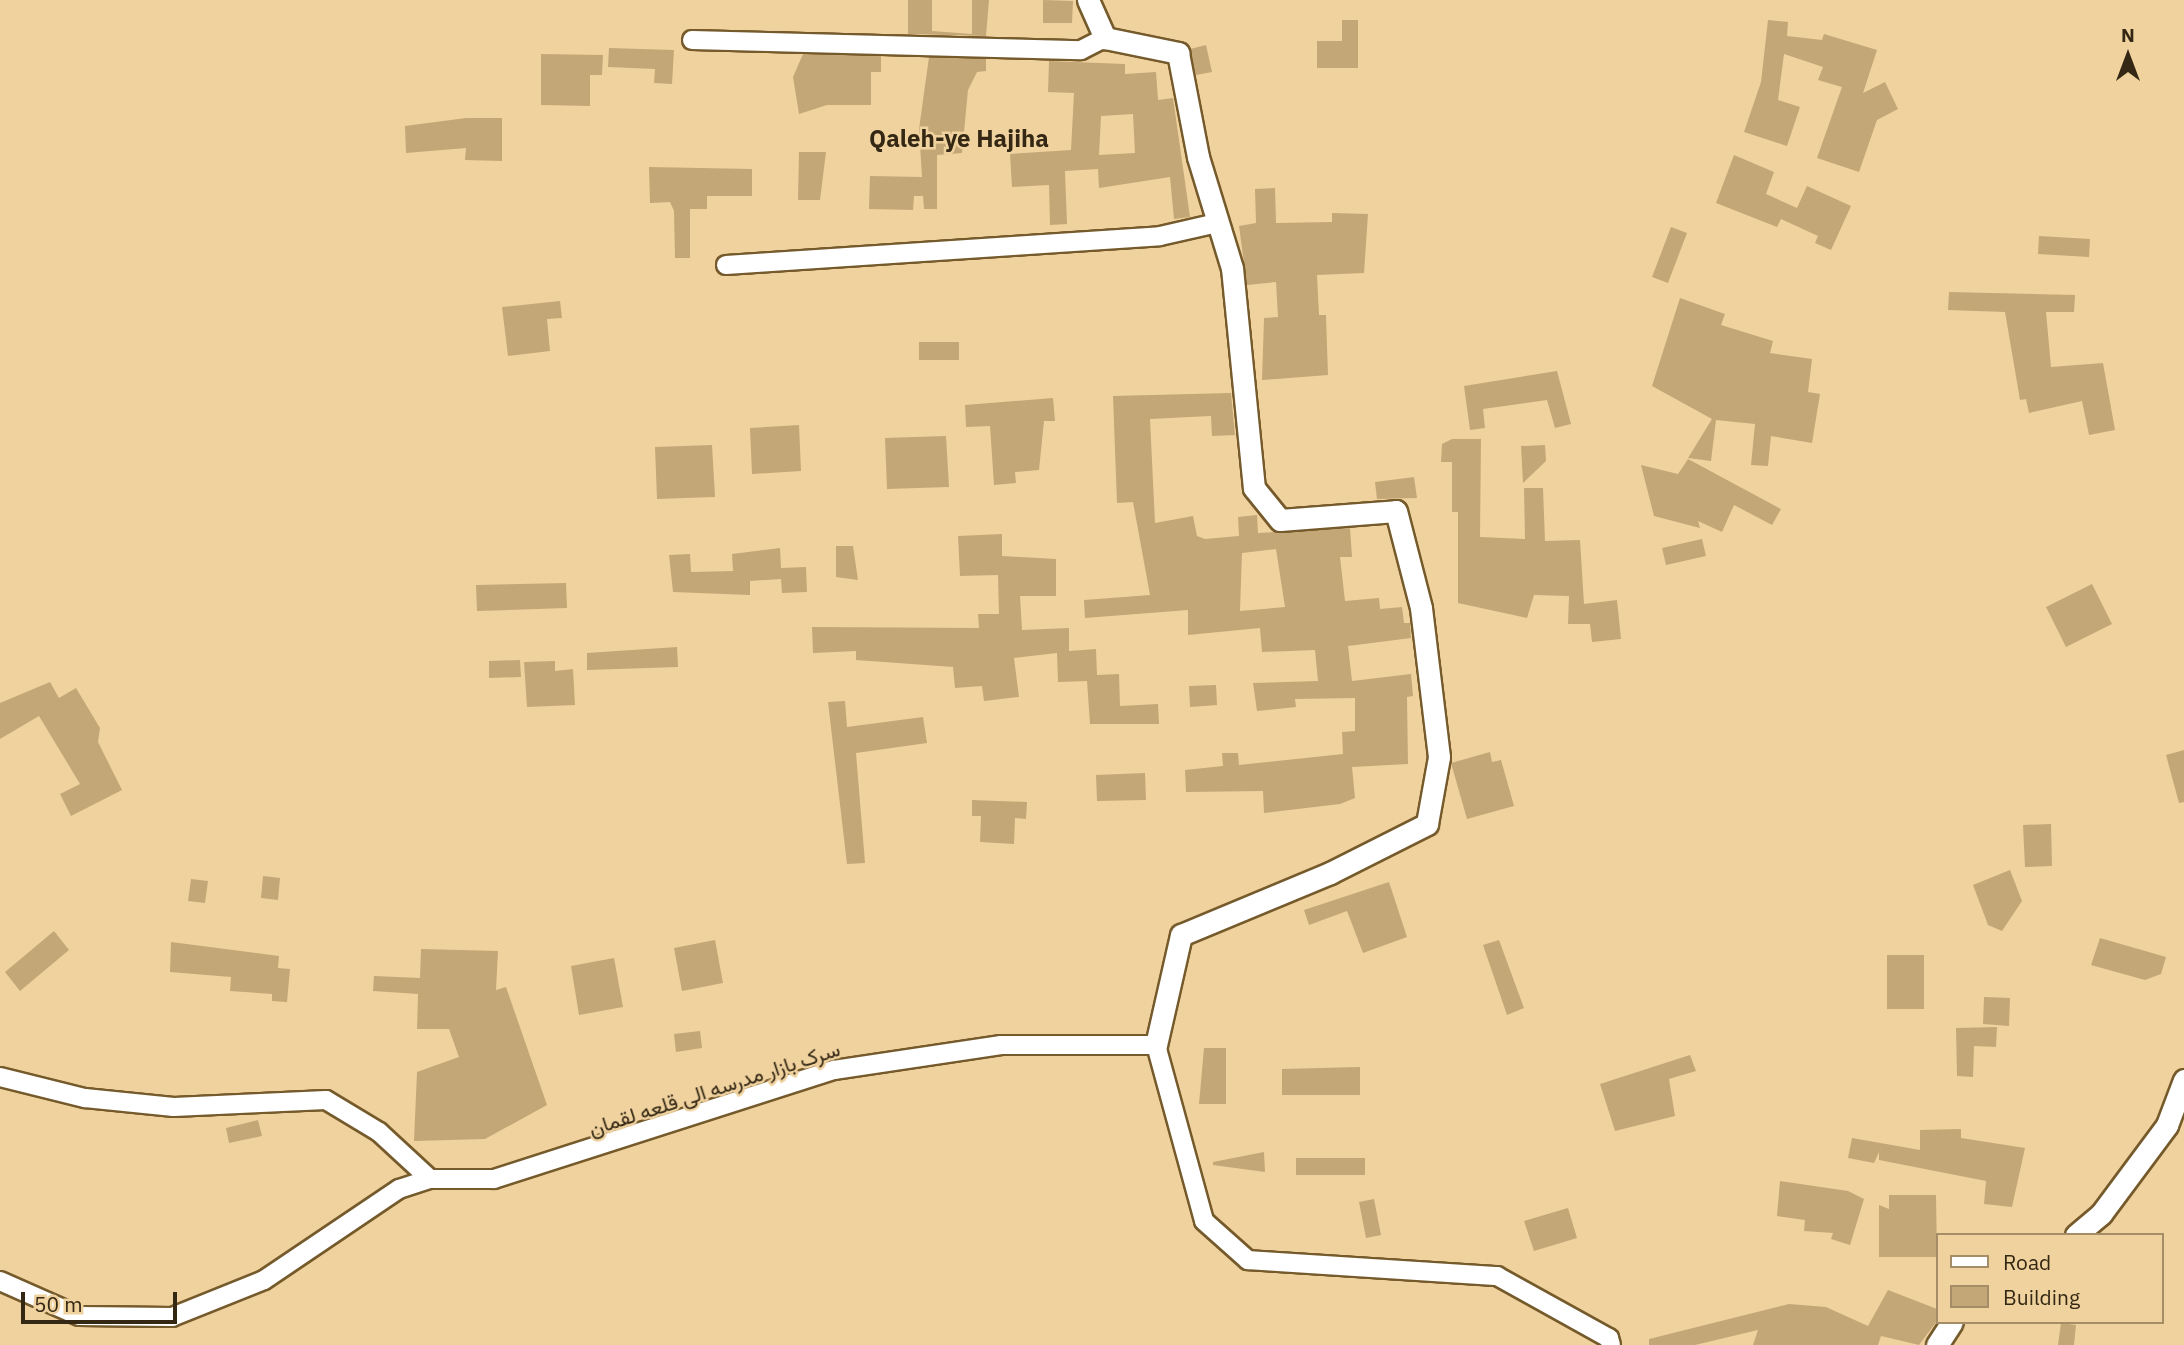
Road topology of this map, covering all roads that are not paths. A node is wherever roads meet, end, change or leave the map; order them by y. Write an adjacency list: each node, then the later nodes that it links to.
1 (1088, 0): 2 (street)
2 (1105, 37): 3 (street); 4 (street)
3 (692, 40)
4 (1217, 223): 5 (street); 6 (street)
5 (726, 265)
6 (1156, 1045): 9 (street, سرک بازار مدرسه الی قلعه لقمان); 13 (street)
7 (0, 1077): 9 (street)
8 (2184, 1080): 10 (street)
9 (430, 1179): 11 (street, سرک بازار مدرسه الی قلعه لقمان)
10 (2078, 1233)
11 (0, 1281)
12 (1951, 1324): 14 (street)
13 (1611, 1345)
14 (1937, 1345)

